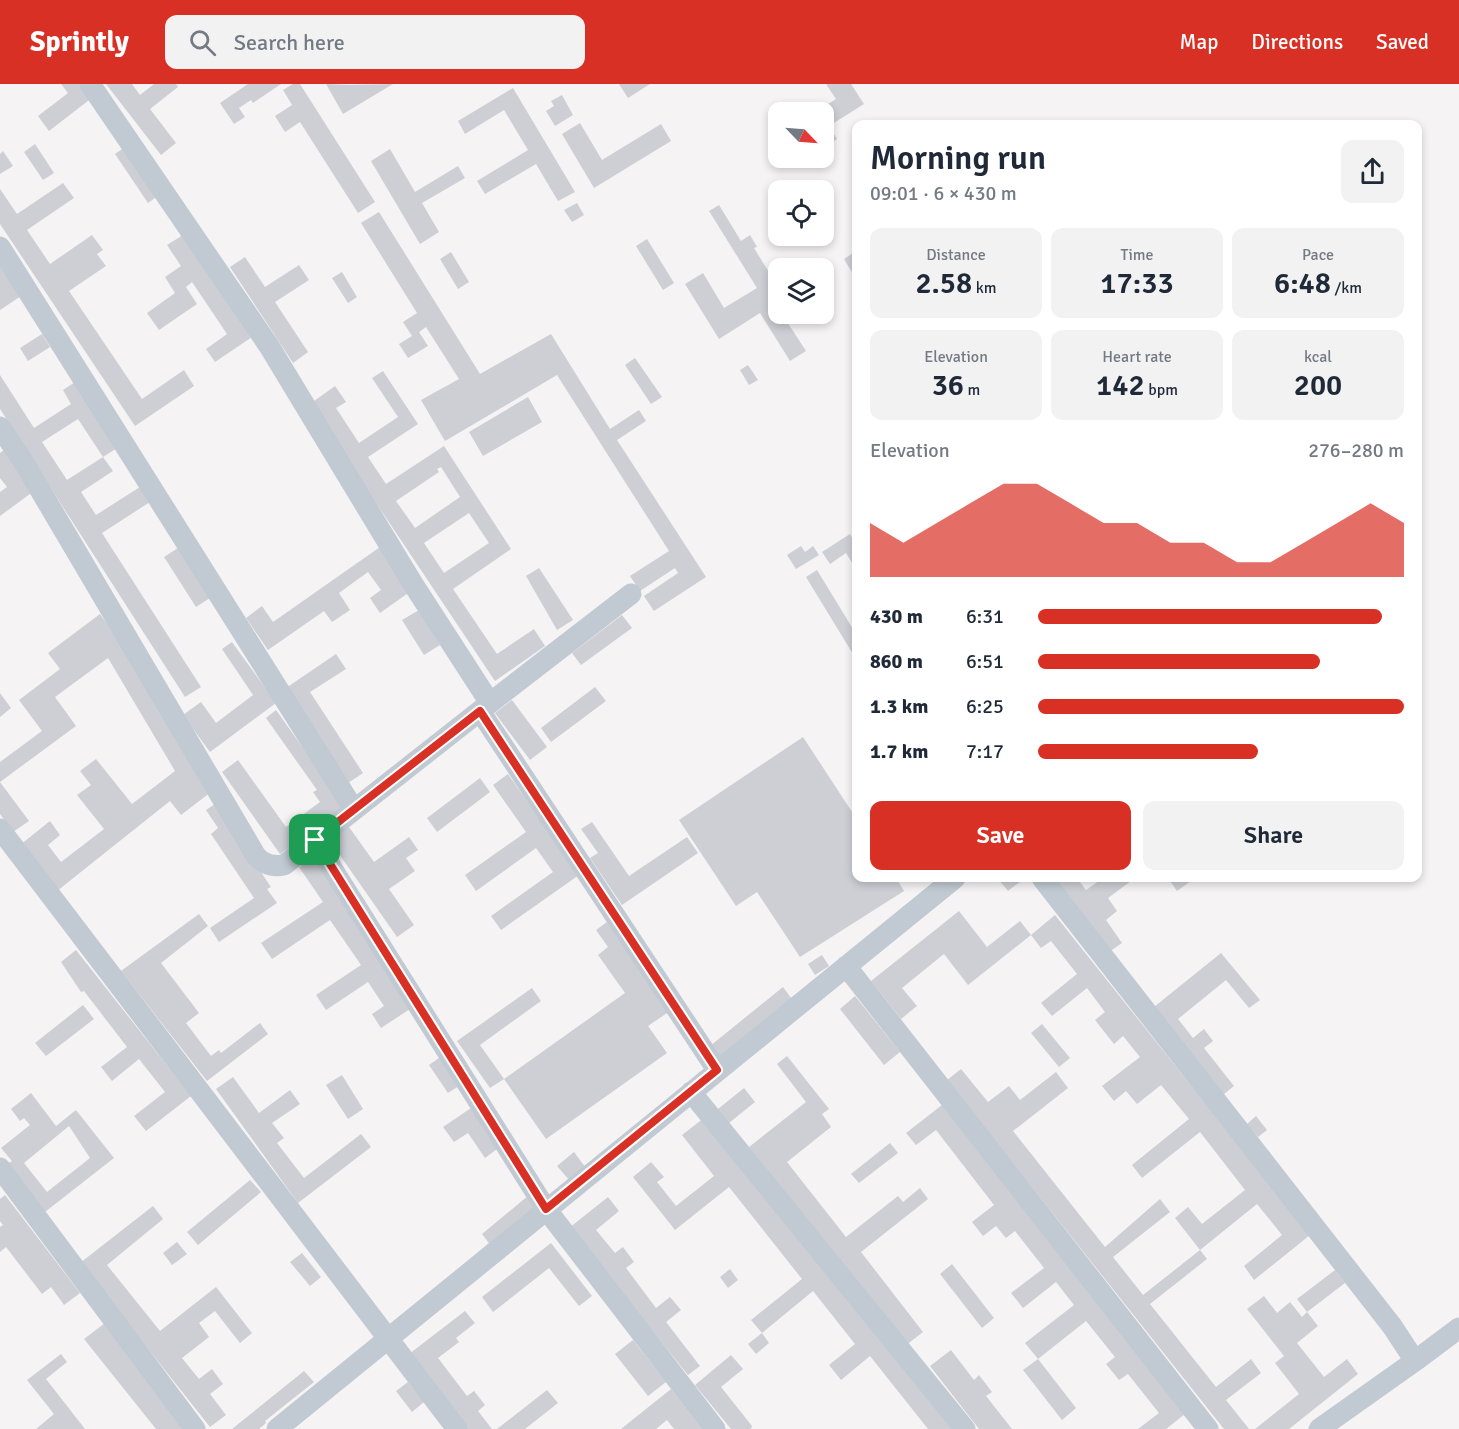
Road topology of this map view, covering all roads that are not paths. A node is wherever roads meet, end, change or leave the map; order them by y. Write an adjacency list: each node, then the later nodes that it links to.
1 (90, 84): 5 (street)
2 (0, 248): 6 (street)
3 (0, 427): 8 (street)
4 (631, 594): 5 (street)
5 (485, 707): 6 (street); 12 (street)
6 (353, 808): 8 (street)
7 (0, 829): 17 (street)
8 (315, 840): 15 (street)
9 (950, 882): 11 (street)
10 (1045, 882): 18 (street)
11 (846, 966): 12 (street); 24 (street)
12 (717, 1070): 13 (street)
13 (691, 1092): 15 (street); 23 (street)
14 (0, 1168): 19 (street)
15 (546, 1209): 17 (street); 22 (street)
16 (1459, 1328): 18 (street)
17 (386, 1339): 20 (street); 21 (street)
18 (1415, 1361): 25 (street)
19 (195, 1429)
20 (276, 1429)
21 (457, 1429)
22 (715, 1429)
23 (965, 1429)
24 (1208, 1429)
25 (1318, 1429)

